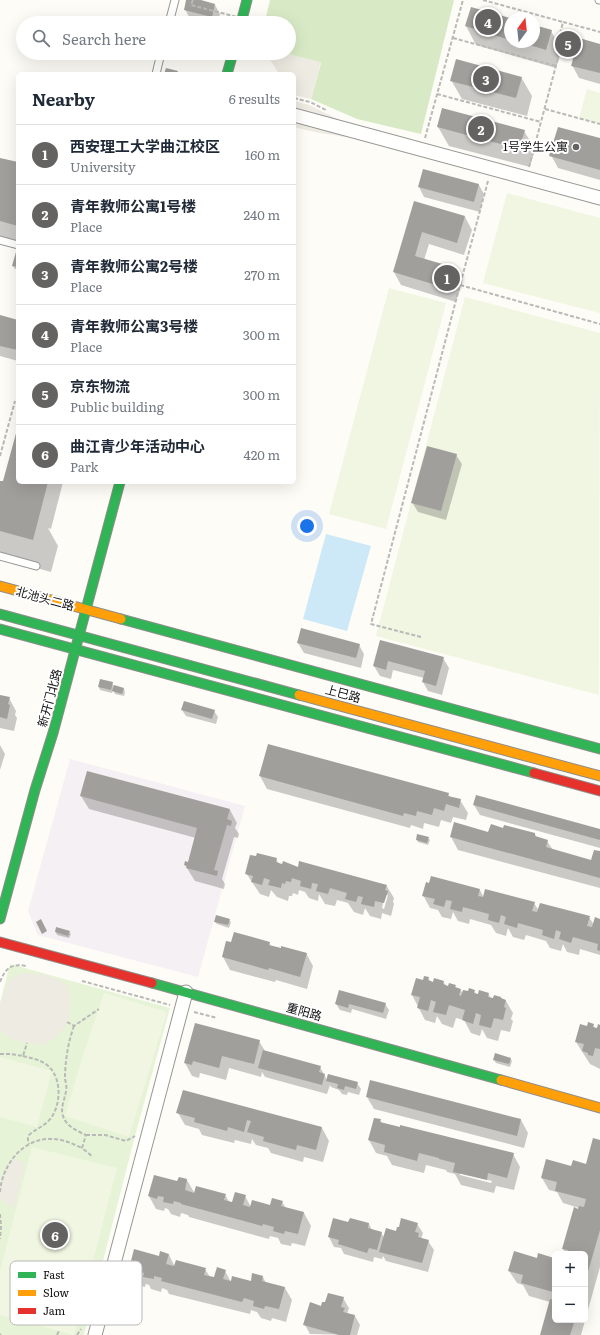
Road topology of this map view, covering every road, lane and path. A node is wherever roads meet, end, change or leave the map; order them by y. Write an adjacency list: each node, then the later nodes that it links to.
1 (175, 0): 6 (lane)
2 (193, 0): 7 (path, bridge)
3 (247, 0): 8 (street)
4 (463, 0): 11 (path)
5 (483, 0): 9 (path)
6 (171, 16)
7 (233, 16)
8 (243, 16)
9 (563, 22): 10 (path); 14 (path)
10 (600, 32)
11 (453, 38): 14 (path); 17 (path)
12 (159, 60): 15 (lane)
13 (231, 60): 16 (street)
14 (556, 66): 20 (path)
15 (156, 72)
16 (228, 72)
17 (437, 94): 22 (path); 24 (path)
18 (296, 96): 19 (path)
19 (298, 99)
20 (545, 109): 22 (path); 23 (path)
21 (296, 116): 25 (street)
22 (542, 122): 26 (path)
23 (600, 124)
24 (425, 140)
25 (491, 168): 26 (street); 30 (path)
26 (526, 178): 27 (street)
27 (600, 198)
28 (0, 240): 29 (lane)
29 (16, 244)
30 (460, 285): 31 (path); 44 (path)
31 (600, 324)
32 (15, 401): 33 (path)
33 (0, 456)
34 (119, 484): 38 (street, 新开门北路)
35 (0, 556): 36 (lane)
36 (36, 566)
37 (0, 586): 38 (street)
38 (86, 610): 41 (street, 新开门北路); 46 (street)
39 (0, 614): 43 (street)
40 (71, 618): 41 (street, 北池头二路)
41 (87, 622): 43 (street, 新开门北路)
42 (0, 629): 45 (street)
43 (80, 635): 45 (street, 新开门北路); 47 (street, 上巳路)
44 (421, 637)
45 (76, 650): 48 (street); 49 (street, 新开门北路)
46 (600, 750)
47 (600, 776)
48 (600, 791)
49 (0, 919)
50 (0, 942): 51 (street, 重阳路)
51 (186, 992): 58 (street, 重阳路); 67 (street)
52 (98, 1009): 54 (path)
53 (67, 1022): 54 (path)
54 (74, 1026): 59 (path)
55 (27, 1043): 57 (path)
56 (0, 1054): 57 (path)
57 (23, 1056): 61 (path)
58 (600, 1108)
59 (86, 1135): 60 (path); 62 (path)
60 (135, 1136)
61 (29, 1144): 62 (path); 64 (path)
62 (82, 1148): 63 (path)
63 (93, 1157)
64 (0, 1192)
65 (0, 1214): 66 (path)
66 (0, 1239)
67 (115, 1261)
68 (98, 1325): 73 (street)
69 (81, 1329): 72 (path)
70 (58, 1331): 71 (path)
71 (57, 1335)
72 (77, 1335)
73 (95, 1335)

